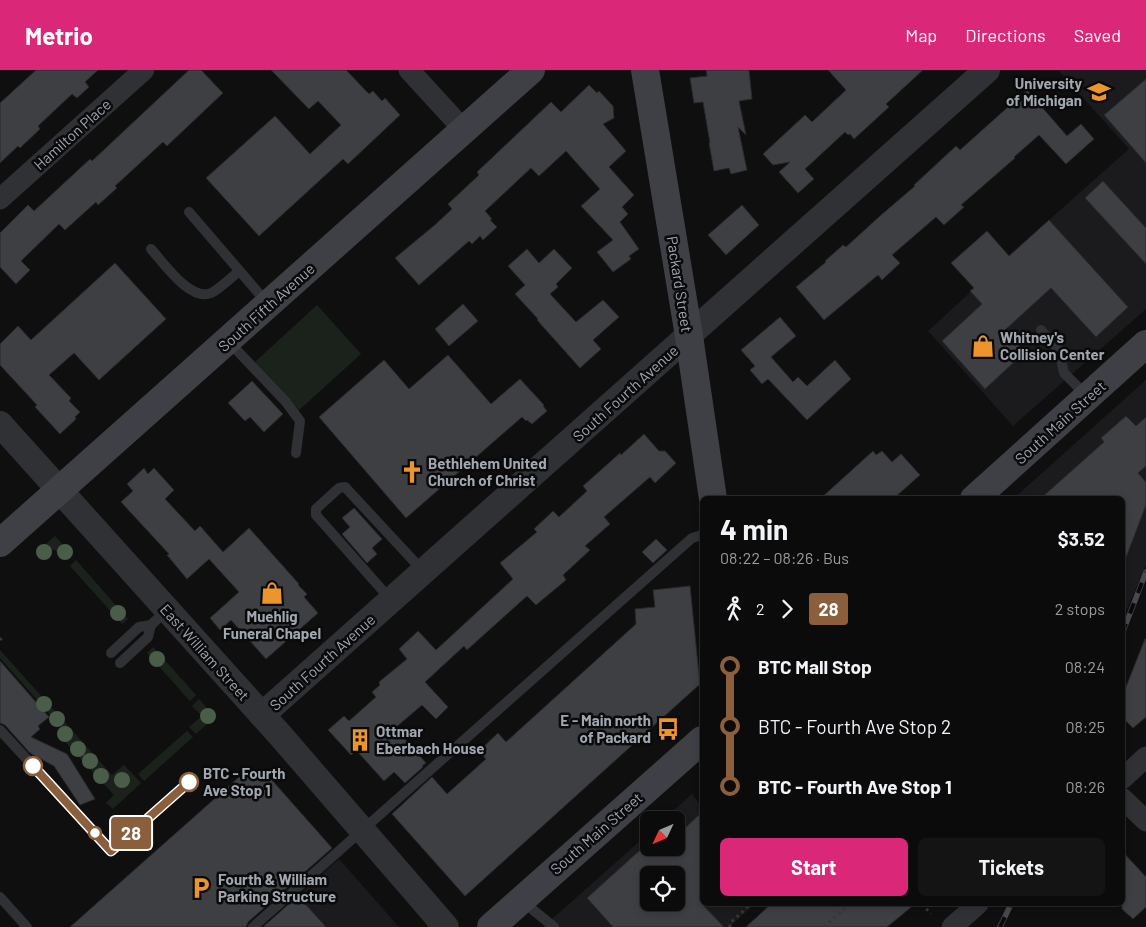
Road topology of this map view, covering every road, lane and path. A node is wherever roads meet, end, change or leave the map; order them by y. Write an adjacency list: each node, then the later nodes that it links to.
1 (144, 70): 7 (street, Hamilton Place)
2 (409, 70): 6 (street)
3 (531, 70): 6 (main road, South Fifth Avenue)
4 (645, 70): 13 (main road, Packard Street)
5 (987, 70): 13 (street, South Fourth Avenue)
6 (464, 130): 11 (main road, South Fifth Avenue)
7 (0, 199)
8 (189, 212): 10 (lane)
9 (151, 249): 10 (lane)
10 (239, 271): 11 (lane)
11 (268, 305): 14 (main road, South Fifth Avenue)
12 (1041, 330): 16 (lane)
13 (689, 336): 20 (main road, Packard Street); 24 (street, South Fourth Avenue)
14 (228, 341): 18 (lane); 19 (main road, South Fifth Avenue)
15 (1146, 344): 16 (main road, South Main Street)
16 (1088, 397): 21 (main road, South Main Street)
17 (0, 424): 19 (street, East William Street)
18 (296, 453)
19 (59, 490): 23 (main road, South Fifth Avenue); 26 (street, East William Street)
20 (713, 496)
21 (977, 496)
22 (700, 536): 38 (lane)
23 (0, 543)
24 (424, 572): 25 (street, South Fourth Avenue); 25 (lane)
25 (392, 600): 31 (street, South Fourth Avenue)
26 (159, 617): 29 (lane); 30 (lane); 31 (street, East William Street)
27 (4, 637): 28 (path)
28 (0, 640)
29 (111, 653)
30 (120, 663)
31 (262, 715): 38 (street, East William Street)
32 (0, 730): 39 (lane)
33 (700, 742): 41 (main road, South Main Street)
34 (1146, 757): 35 (street)
35 (1125, 776)
36 (1125, 801): 37 (street)
37 (1146, 821)
38 (363, 830): 48 (lane); 49 (street, East William Street)
39 (111, 851)
40 (0, 897): 47 (lane)
41 (521, 900): 50 (main road, South Main Street); 51 (lane)
42 (749, 906): 52 (path)
43 (848, 906): 53 (path)
44 (924, 906): 46 (path)
45 (976, 906): 54 (street)
46 (931, 914)
47 (26, 927)
48 (254, 927)
49 (446, 927)
50 (491, 927)
51 (554, 927)
52 (730, 927)
53 (824, 927)
54 (952, 927)

